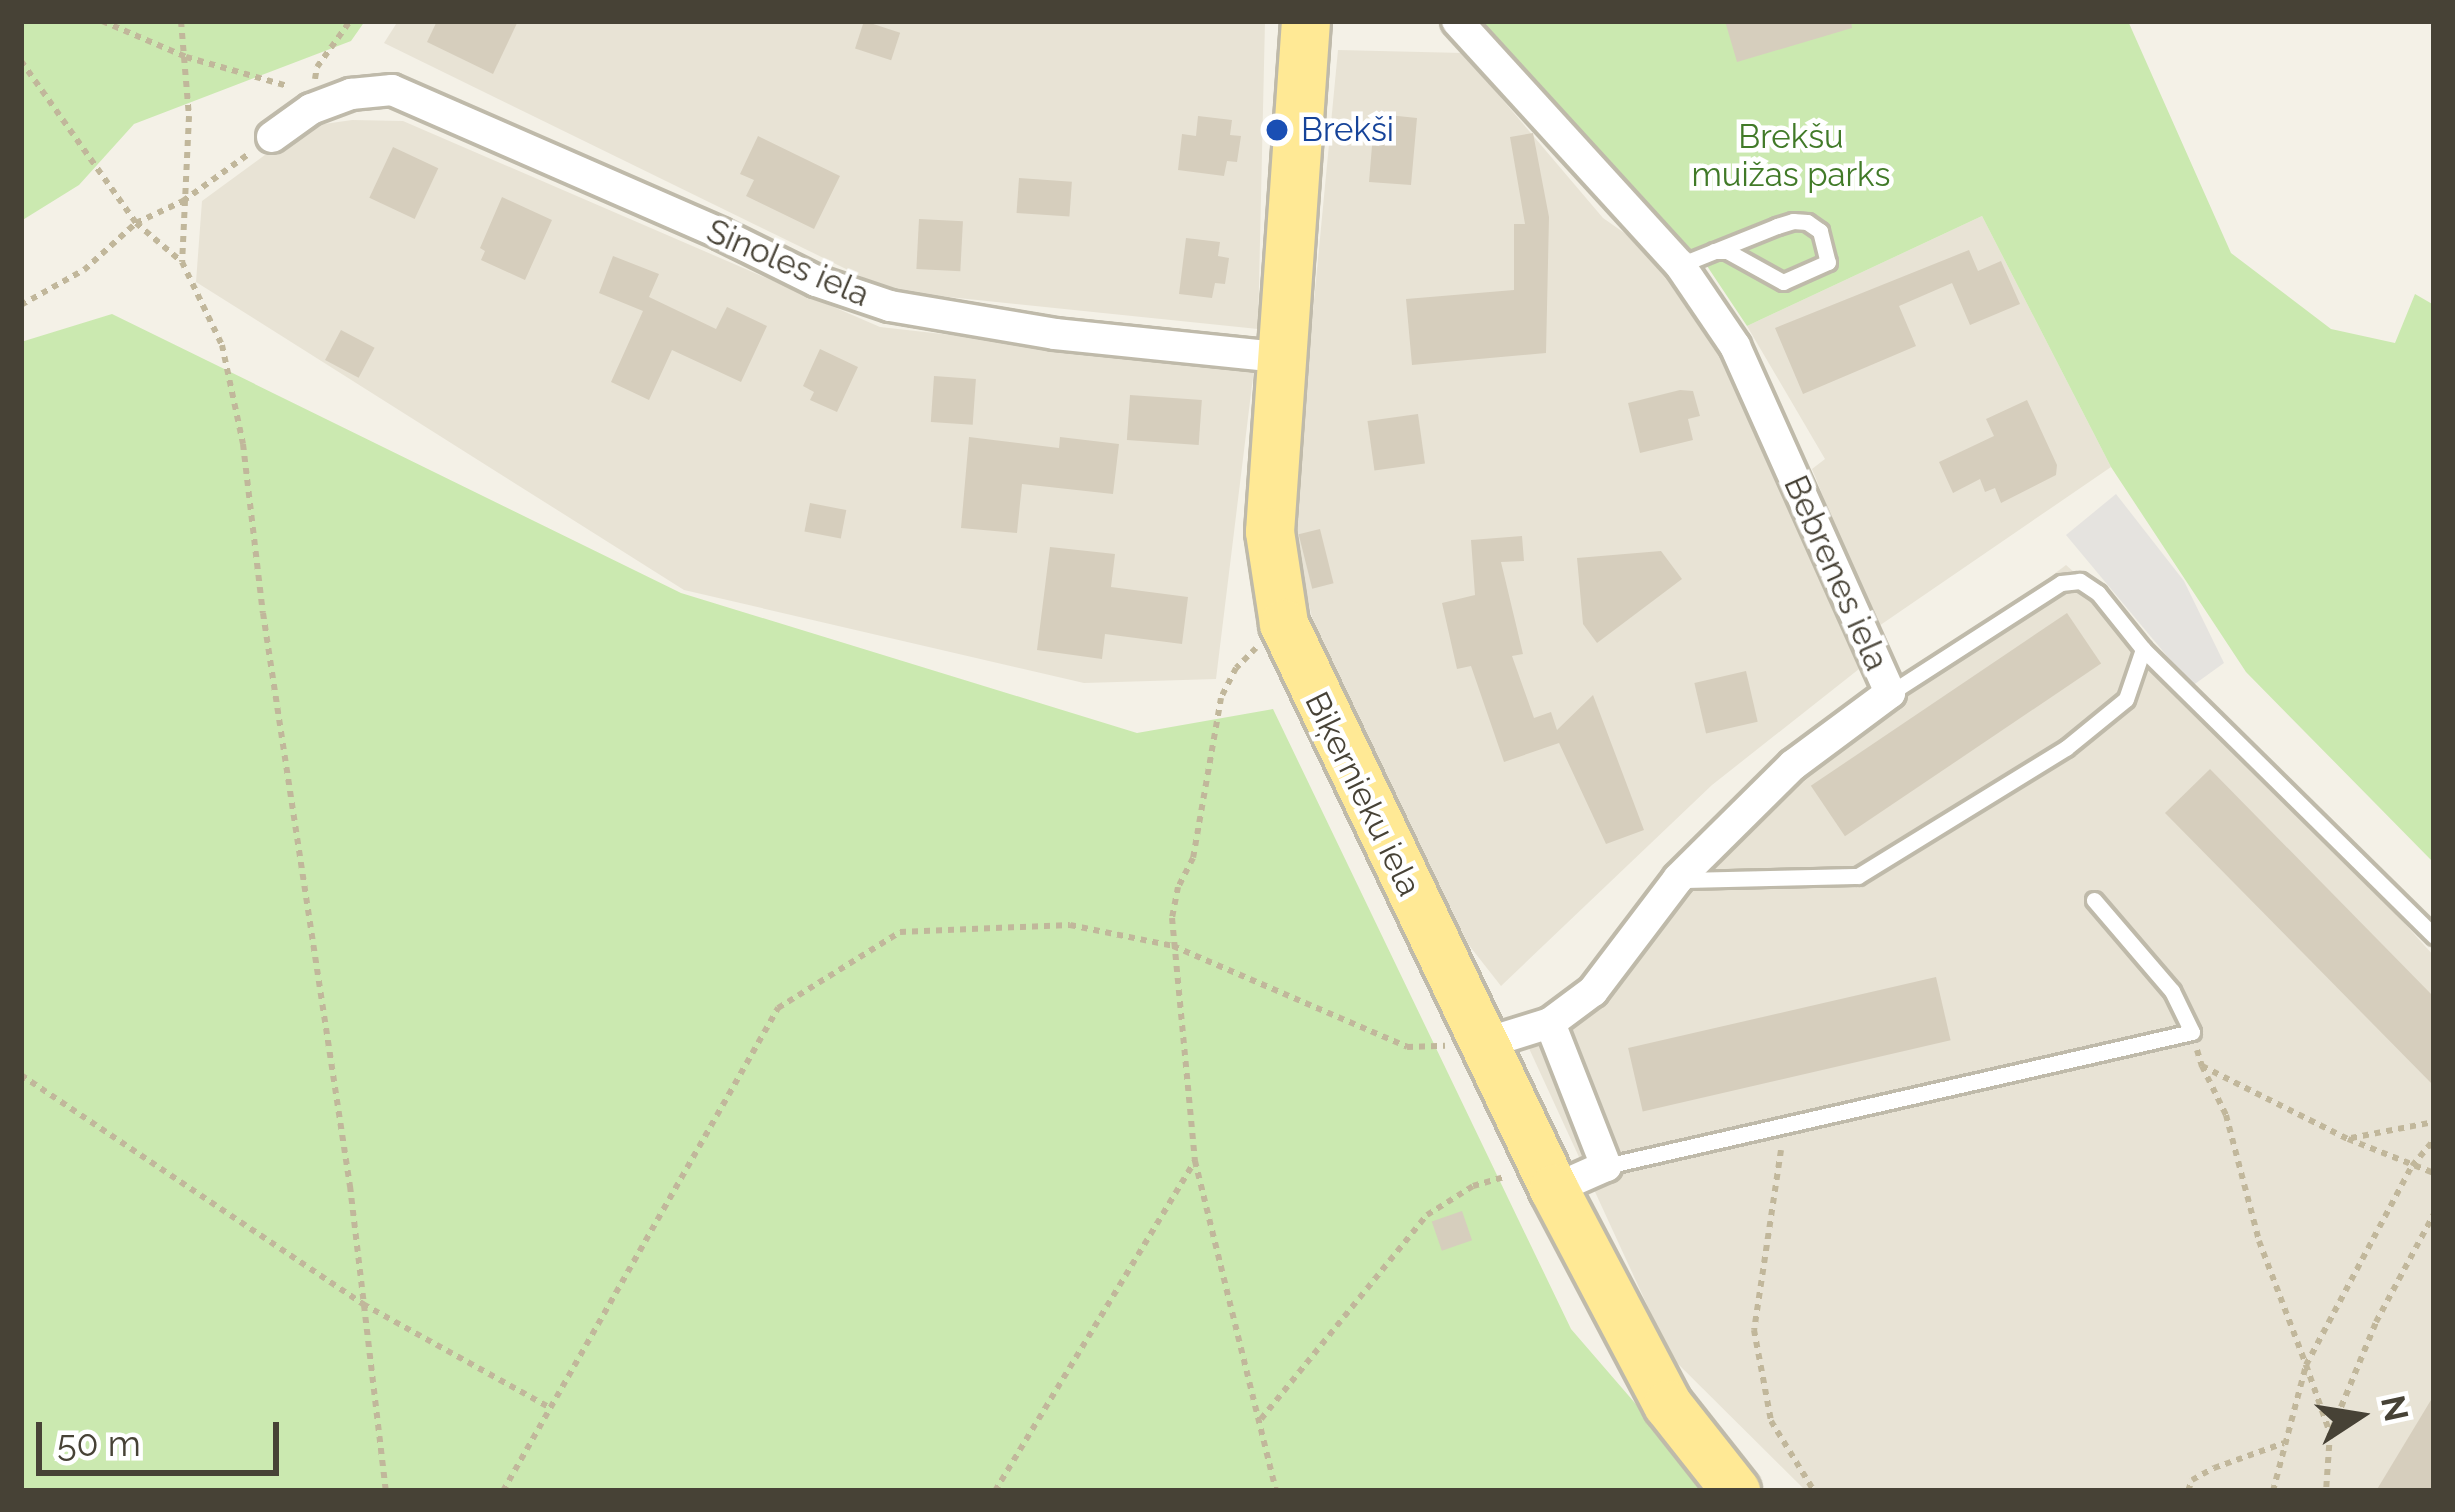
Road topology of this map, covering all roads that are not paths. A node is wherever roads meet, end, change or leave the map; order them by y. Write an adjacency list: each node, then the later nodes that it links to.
1 (1306, 21): 6 (main road, Biķernieku iela)
2 (1457, 21): 5 (street, Bebrenes iela)
3 (272, 137): 6 (street, Sinoles iela)
4 (1714, 251): 4 (lane); 5 (lane)
5 (1680, 265): 8 (street, Bebrenes iela)
6 (1280, 357): 13 (main road, Biķernieku iela)
7 (2143, 649): 8 (lane); 9 (lane); 11 (lane)
8 (1890, 693): 9 (street, Bebrenes iela)
9 (1678, 879): 12 (street, Bebrenes iela)
10 (2094, 900): 14 (lane)
11 (2434, 936)
12 (1550, 1022): 13 (street, Bebrenes iela); 14 (street)
13 (1483, 1045): 15 (main road, Biķernieku iela)
14 (1606, 1166): 15 (street)
15 (1548, 1178): 16 (main road, Biķernieku iela)
16 (1736, 1491)

